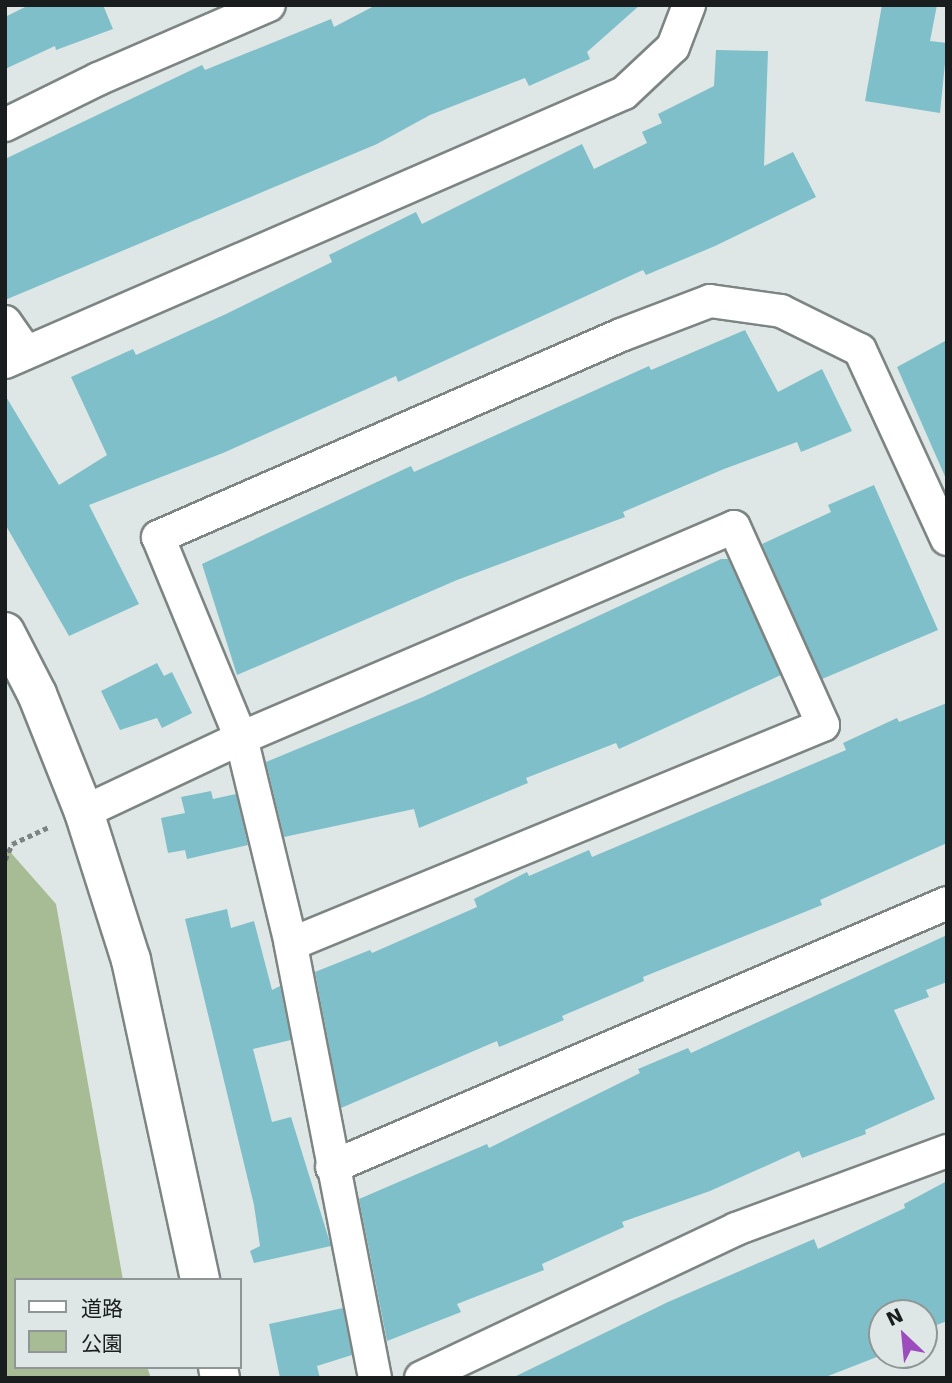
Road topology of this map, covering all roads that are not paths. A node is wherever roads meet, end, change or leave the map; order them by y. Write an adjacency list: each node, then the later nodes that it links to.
1 (269, 5): 3 (street)
2 (689, 5): 5 (street)
3 (5, 125)
4 (5, 322): 5 (street)
5 (15, 356)
6 (947, 539): 8 (street)
7 (5, 632): 9 (street)
8 (241, 738): 9 (street); 11 (street); 11 (street)
9 (84, 812): 14 (street)
10 (947, 903): 13 (street)
11 (291, 944): 13 (street)
12 (947, 1151): 16 (street)
13 (332, 1167): 15 (street)
14 (200, 1278)
15 (375, 1378)
16 (421, 1378)

